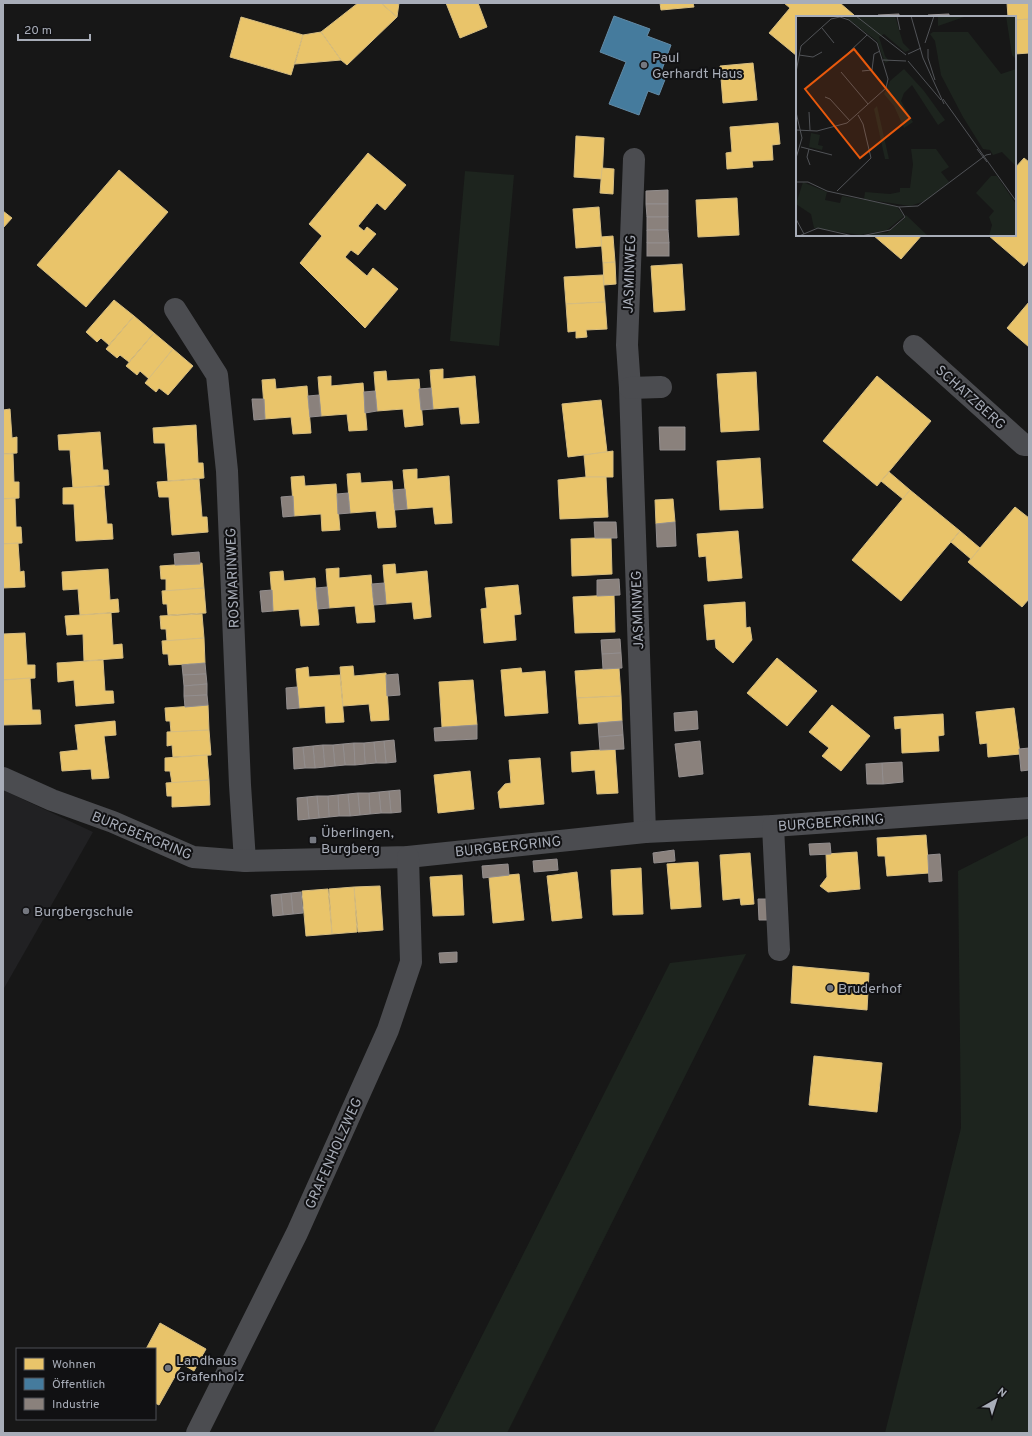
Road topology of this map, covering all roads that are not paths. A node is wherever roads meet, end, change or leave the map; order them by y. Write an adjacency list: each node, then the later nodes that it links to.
1 (634, 159): 5 (street, JASMINWEG)
2 (175, 309): 12 (street, ROSMARINWEG)
3 (914, 346): 6 (street, SCHATZBERG)
4 (661, 387): 5 (street)
5 (630, 388): 10 (street, JASMINWEG)
6 (1029, 444)
7 (3, 778): 12 (street, BURGBERGRING)
8 (1029, 808): 9 (street, BURGBERGRING)
9 (773, 826): 10 (street, BURGBERGRING); 13 (street)
10 (645, 832): 11 (street, BURGBERGRING)
11 (408, 857): 12 (street, BURGBERGRING); 14 (street, GRAFENHOLZWEG)
12 (245, 861)
13 (779, 950)
14 (197, 1433)

